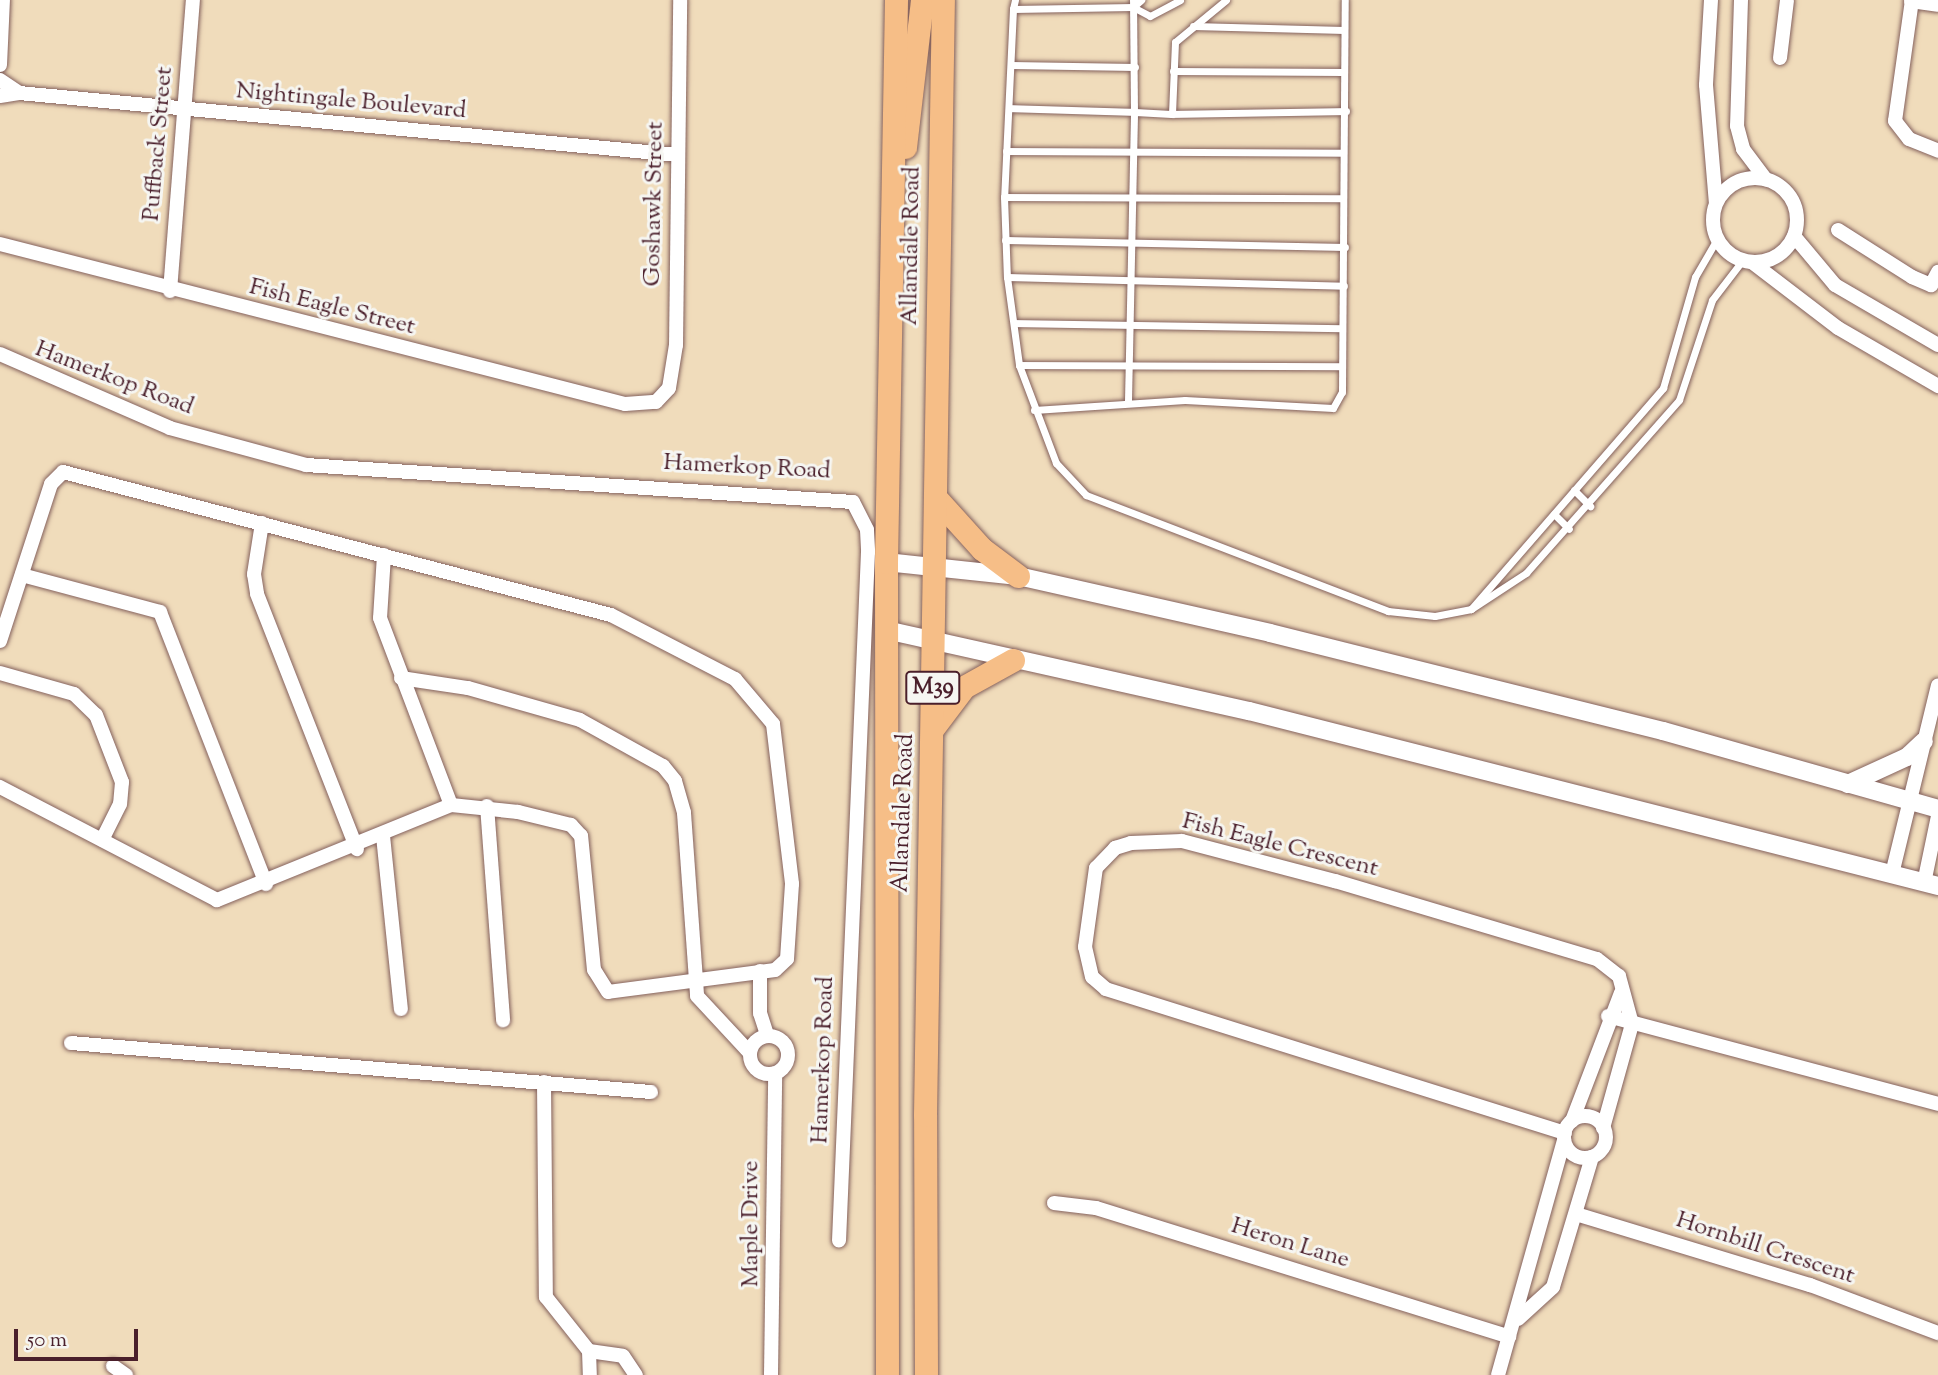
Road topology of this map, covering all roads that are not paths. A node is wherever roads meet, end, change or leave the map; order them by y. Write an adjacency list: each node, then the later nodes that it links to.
1 (4, 0): 21 (street)
2 (193, 0): 30 (street, Puffback Street)
3 (680, 0): 38 (street, Goshawk Street)
4 (896, 0): 44 (main road, Allandale Road / M39)
5 (922, 0): 44 (main road)
6 (1141, 0): 16 (lane)
7 (1180, 0): 16 (lane)
8 (1226, 0): 18 (lane)
9 (1345, 0): 19 (lane)
10 (1711, 0): 43 (street)
11 (1741, 0): 39 (street)
12 (1787, 0): 20 (street)
13 (1911, 1): 17 (street); 35 (street)
14 (943, 4): 71 (main road, Allandale Road / M39)
15 (1014, 4): 16 (lane); 22 (lane)
16 (1133, 4): 23 (lane)
17 (1938, 5)
18 (1193, 26): 19 (lane); 24 (lane)
19 (1344, 30): 25 (lane)
20 (1780, 58)
21 (0, 65)
22 (1011, 65): 23 (lane); 29 (lane)
23 (1135, 67): 32 (lane)
24 (1173, 71): 25 (lane); 33 (lane)
25 (1344, 72): 31 (lane)
26 (0, 80): 27 (street, Nightingale Boulevard)
27 (19, 93): 28 (street, Nightingale Boulevard); 30 (street, Nightingale Boulevard)
28 (0, 96)
29 (1009, 108): 32 (lane); 34 (lane)
30 (184, 110): 38 (street, Nightingale Boulevard); 57 (street, Puffback Street)
31 (1346, 111): 33 (lane); 37 (lane)
32 (1134, 113): 33 (lane); 36 (lane)
33 (1172, 114)
34 (1006, 151): 36 (lane); 40 (lane)
35 (1938, 151)
36 (1132, 153): 37 (lane); 41 (lane)
37 (1343, 153): 42 (lane)
38 (678, 155): 68 (street, Goshawk Street)
39 (1766, 179): 43 (street); 46 (street)
40 (1004, 197): 41 (lane); 48 (lane)
41 (1129, 198): 42 (lane); 49 (lane)
42 (1341, 198): 51 (lane)
43 (1716, 203): 47 (street)
44 (892, 222): 77 (main road, Allandale Road / M39)
45 (1838, 230): 55 (street)
46 (1794, 236): 52 (street); 61 (street)
47 (1717, 239): 52 (street); 70 (lane)
48 (1005, 240): 49 (lane); 53 (lane)
49 (1131, 240): 51 (lane); 54 (lane)
50 (0, 244): 57 (street, Fish Eagle Street)
51 (1345, 247): 56 (lane)
52 (1748, 262): 66 (street); 72 (lane)
53 (1007, 277): 54 (lane); 59 (lane)
54 (1130, 278): 56 (lane); 58 (lane)
55 (1936, 283)
56 (1343, 286): 60 (lane)
57 (170, 291): 68 (street, Fish Eagle Street)
58 (1129, 321): 59 (lane); 60 (lane); 63 (lane)
59 (1014, 323): 64 (lane)
60 (1339, 328): 65 (lane)
61 (1938, 345)
62 (0, 354): 123 (street, Hamerkop Road)
63 (1128, 362): 64 (lane); 65 (lane); 67 (lane)
64 (1019, 365): 69 (lane)
65 (1341, 366): 67 (lane)
66 (1938, 386)
67 (1128, 401): 69 (lane)
68 (656, 402)
69 (1034, 410): 81 (lane)
70 (1574, 490): 72 (lane); 73 (lane)
71 (935, 496): 78 (main road, Allandale Road / M39); 80 (main road)
72 (1590, 506): 75 (lane)
73 (1553, 514): 75 (lane); 81 (lane)
74 (262, 523): 76 (street); 79 (street); 100 (street)
75 (1569, 529): 81 (lane)
76 (384, 555): 87 (street); 104 (street)
77 (886, 562): 78 (street); 82 (main road, Allandale Road / M39)
78 (934, 568): 80 (street); 83 (main road, Allandale Road / M39)
79 (22, 575): 84 (street); 102 (street)
80 (1017, 576): 91 (street)
81 (1471, 610)
82 (886, 630): 83 (street); 133 (main road, Allandale Road / M39)
83 (933, 640): 85 (street); 89 (main road, Allandale Road / M39)
84 (0, 641)
85 (1013, 660): 89 (main road); 101 (street)
86 (0, 673): 99 (street)
87 (401, 678): 94 (street); 105 (street)
88 (1938, 687): 90 (street)
89 (933, 728): 134 (main road, Allandale Road / M39)
90 (1924, 741): 91 (street); 93 (street)
91 (1848, 784): 93 (street)
92 (0, 787): 99 (street)
93 (1909, 801): 96 (street); 101 (street)
94 (451, 805): 95 (street); 98 (street)
95 (486, 806): 105 (street); 109 (street)
96 (1938, 809)
97 (1938, 816): 103 (street)
98 (383, 836): 100 (street); 107 (street)
99 (102, 840): 102 (street)
100 (357, 849): 102 (street)
101 (1892, 874): 103 (street)
102 (266, 884)
103 (1931, 885)
104 (760, 971): 105 (street); 111 (street)
105 (695, 983): 113 (street)
106 (1621, 993): 108 (street); 110 (street, Fish Eagle Crescent); 119 (street, Fish Eagle Crescent)
107 (401, 1009)
108 (1608, 1016): 110 (street); 119 (street)
109 (503, 1020)
110 (1632, 1024): 117 (street); 118 (street)
111 (767, 1035): 113 (street); 114 (street)
112 (71, 1043): 115 (street)
113 (750, 1053): 114 (street)
114 (775, 1073): 132 (street, Maple Drive)
115 (544, 1082): 116 (street); 127 (street)
116 (651, 1092)
117 (1938, 1104)
118 (1603, 1128): 119 (street); 120 (street)
119 (1567, 1131): 120 (street); 124 (street)
120 (1592, 1157): 122 (street)
121 (1054, 1203): 126 (street, Heron Lane)
122 (1576, 1214): 124 (street); 125 (street, Hornbill Crescent)
123 (839, 1240)
124 (1515, 1322): 126 (street)
125 (1938, 1333)
126 (1510, 1337): 135 (street)
127 (589, 1351): 130 (street); 131 (street)
128 (113, 1366): 129 (street)
129 (125, 1375)
130 (590, 1375)
131 (636, 1375)
132 (771, 1375)
133 (887, 1375)
134 (926, 1375)
135 (1498, 1375)

